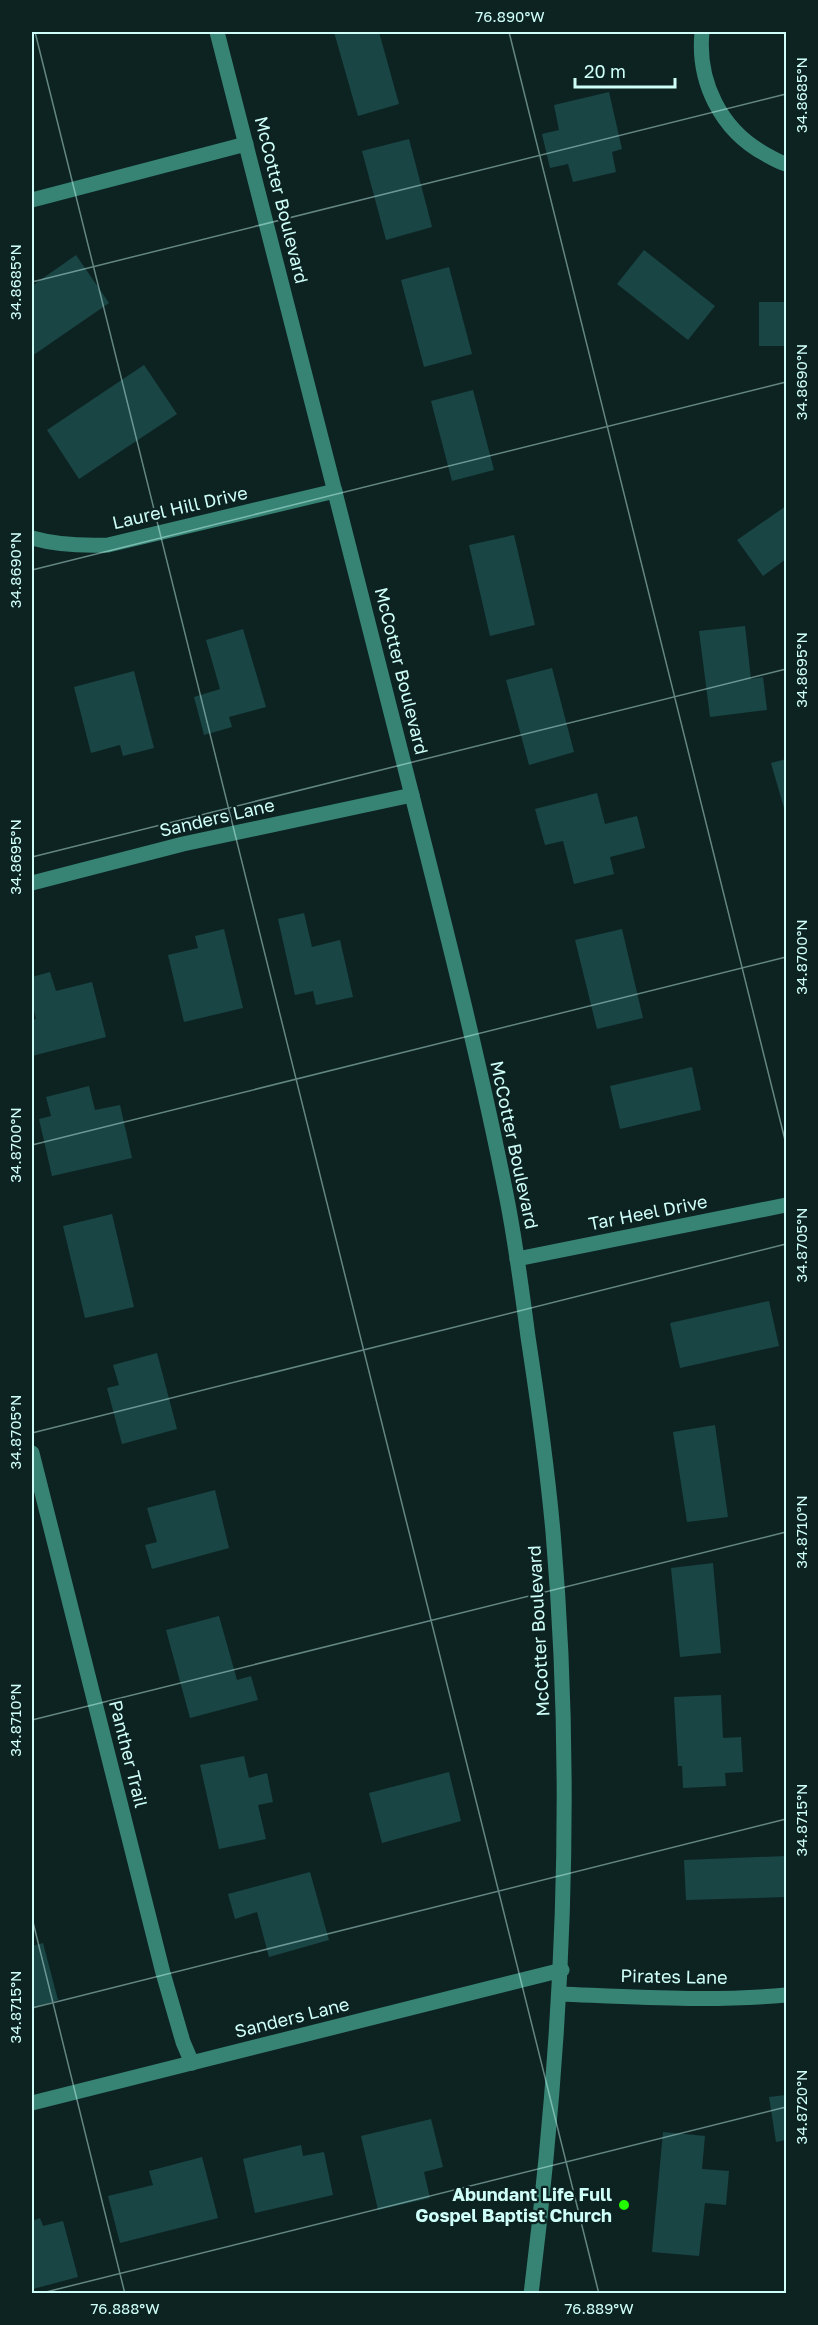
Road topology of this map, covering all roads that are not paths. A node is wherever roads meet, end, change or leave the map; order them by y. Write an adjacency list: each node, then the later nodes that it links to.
1 (217, 32): 3 (street, McCotter Boulevard)
2 (702, 32): 4 (street)
3 (246, 144): 5 (street); 6 (street, McCotter Boulevard)
4 (786, 164)
5 (32, 200)
6 (336, 491): 7 (street, Laurel Hill Drive); 8 (street, McCotter Boulevard)
7 (32, 538)
8 (412, 795): 9 (street, Sanders Lane); 11 (street, McCotter Boulevard)
9 (32, 883)
10 (786, 1206): 11 (street, Tar Heel Drive)
11 (517, 1259): 13 (street, McCotter Boulevard)
12 (32, 1453): 16 (street, Panther Trail)
13 (562, 1970): 14 (street, McCotter Boulevard); 16 (street, Sanders Lane)
14 (560, 1994): 15 (street, Pirates Lane); 18 (street, McCotter Boulevard)
15 (786, 1995)
16 (192, 2063): 17 (street, Sanders Lane)
17 (32, 2103)
18 (531, 2294)

